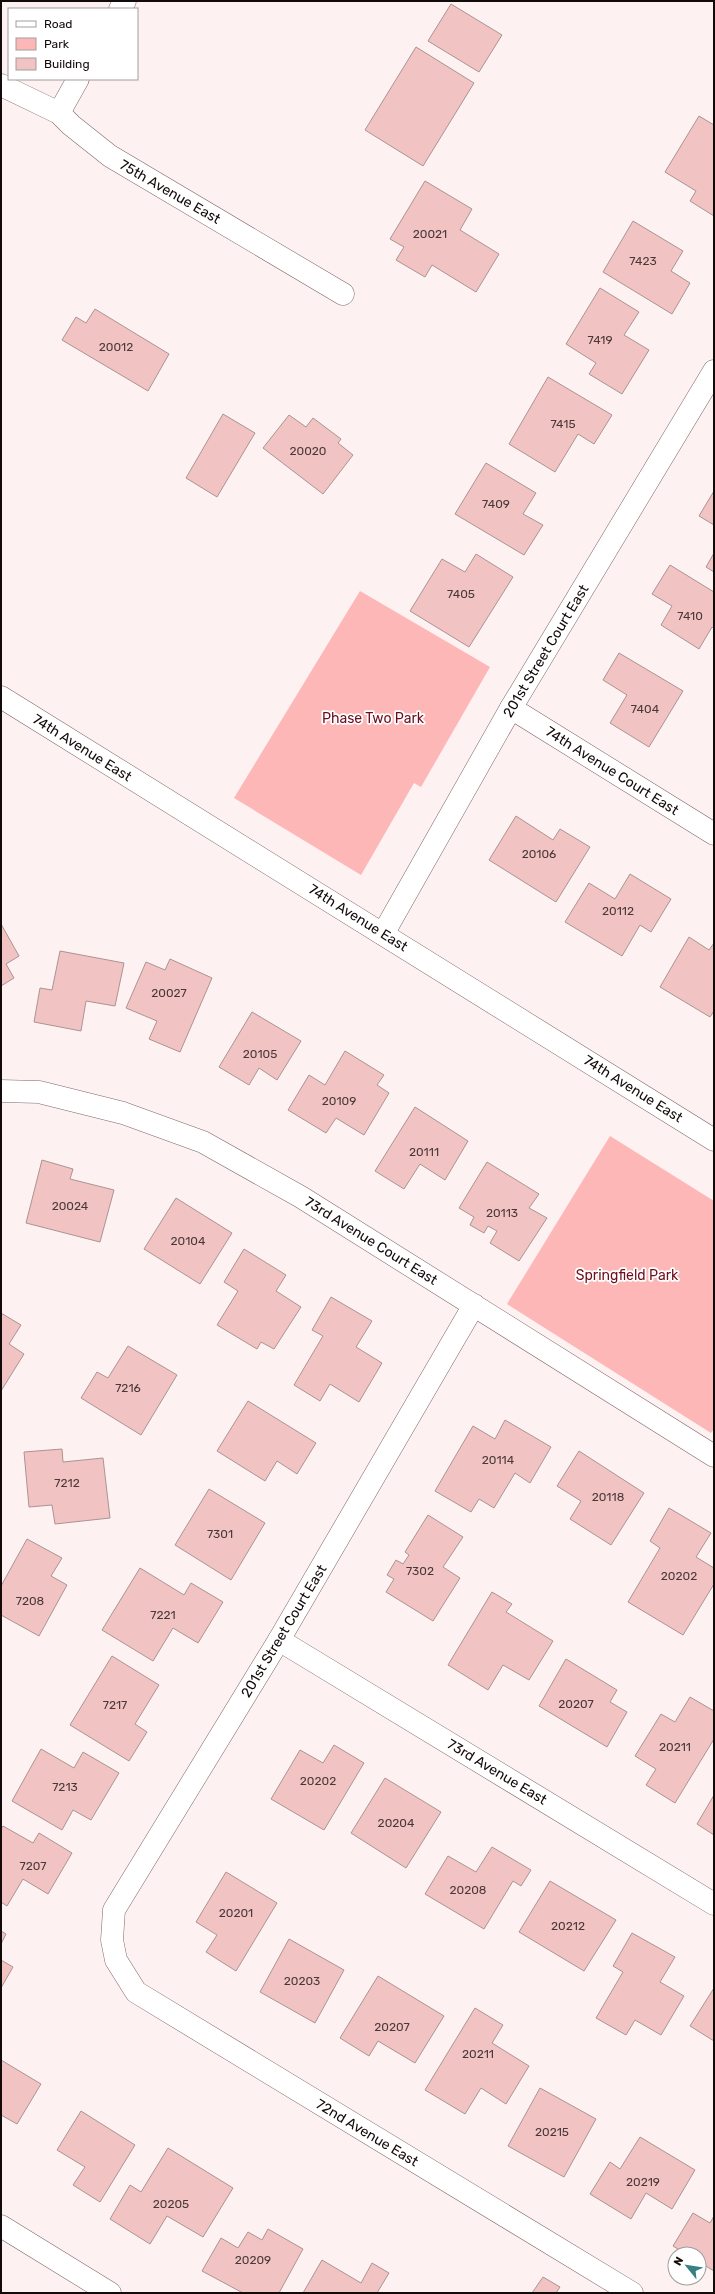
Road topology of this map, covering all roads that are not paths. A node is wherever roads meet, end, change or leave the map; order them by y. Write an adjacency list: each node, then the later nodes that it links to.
1 (77, 80): 3 (street)
2 (1, 86): 3 (street, 75th Avenue East)
3 (58, 112): 4 (street, 75th Avenue East)
4 (343, 294)
5 (714, 371): 7 (street, 201st Street Court East)
6 (1, 697): 9 (street, 74th Avenue East)
7 (511, 708): 8 (street, 74th Avenue Court East); 9 (street, 201st Street Court East)
8 (714, 834)
9 (383, 934): 11 (street, 74th Avenue East)
10 (1, 1091): 12 (street, 73rd Avenue Court East)
11 (714, 1140)
12 (474, 1305): 13 (street, 73rd Avenue Court East); 14 (street, 201st Street Court East)
13 (714, 1456)
14 (279, 1640): 15 (street, 73rd Avenue East); 16 (street, 201st Street Court East)
15 (714, 1904)
16 (116, 1960): 19 (street, 72nd Avenue East)
17 (1, 2226): 18 (street)
18 (110, 2293)
19 (632, 2293)

